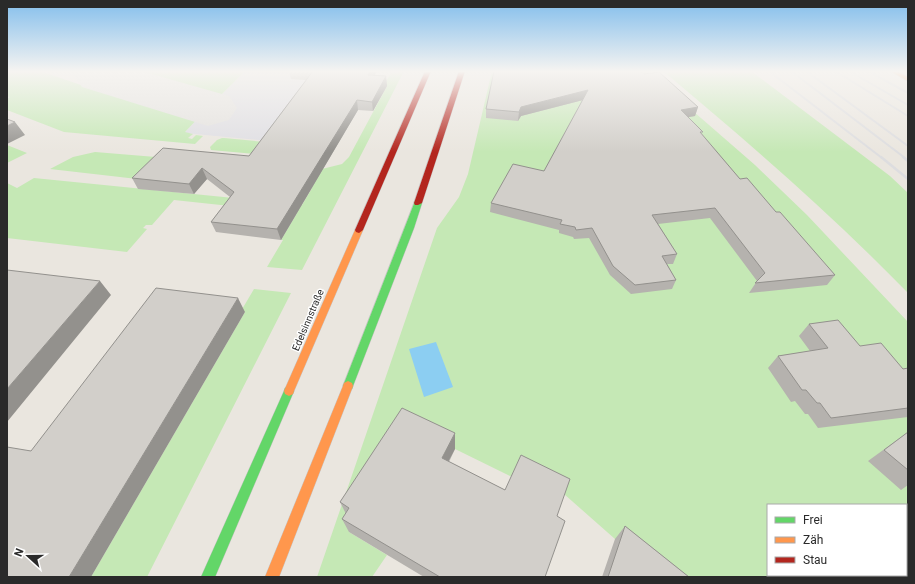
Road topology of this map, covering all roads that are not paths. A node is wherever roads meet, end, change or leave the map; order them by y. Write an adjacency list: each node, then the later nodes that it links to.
1 (416, 98): 3 (main road, Edelsinnstraße)
2 (453, 98): 4 (main road)
3 (208, 577)
4 (272, 577)

